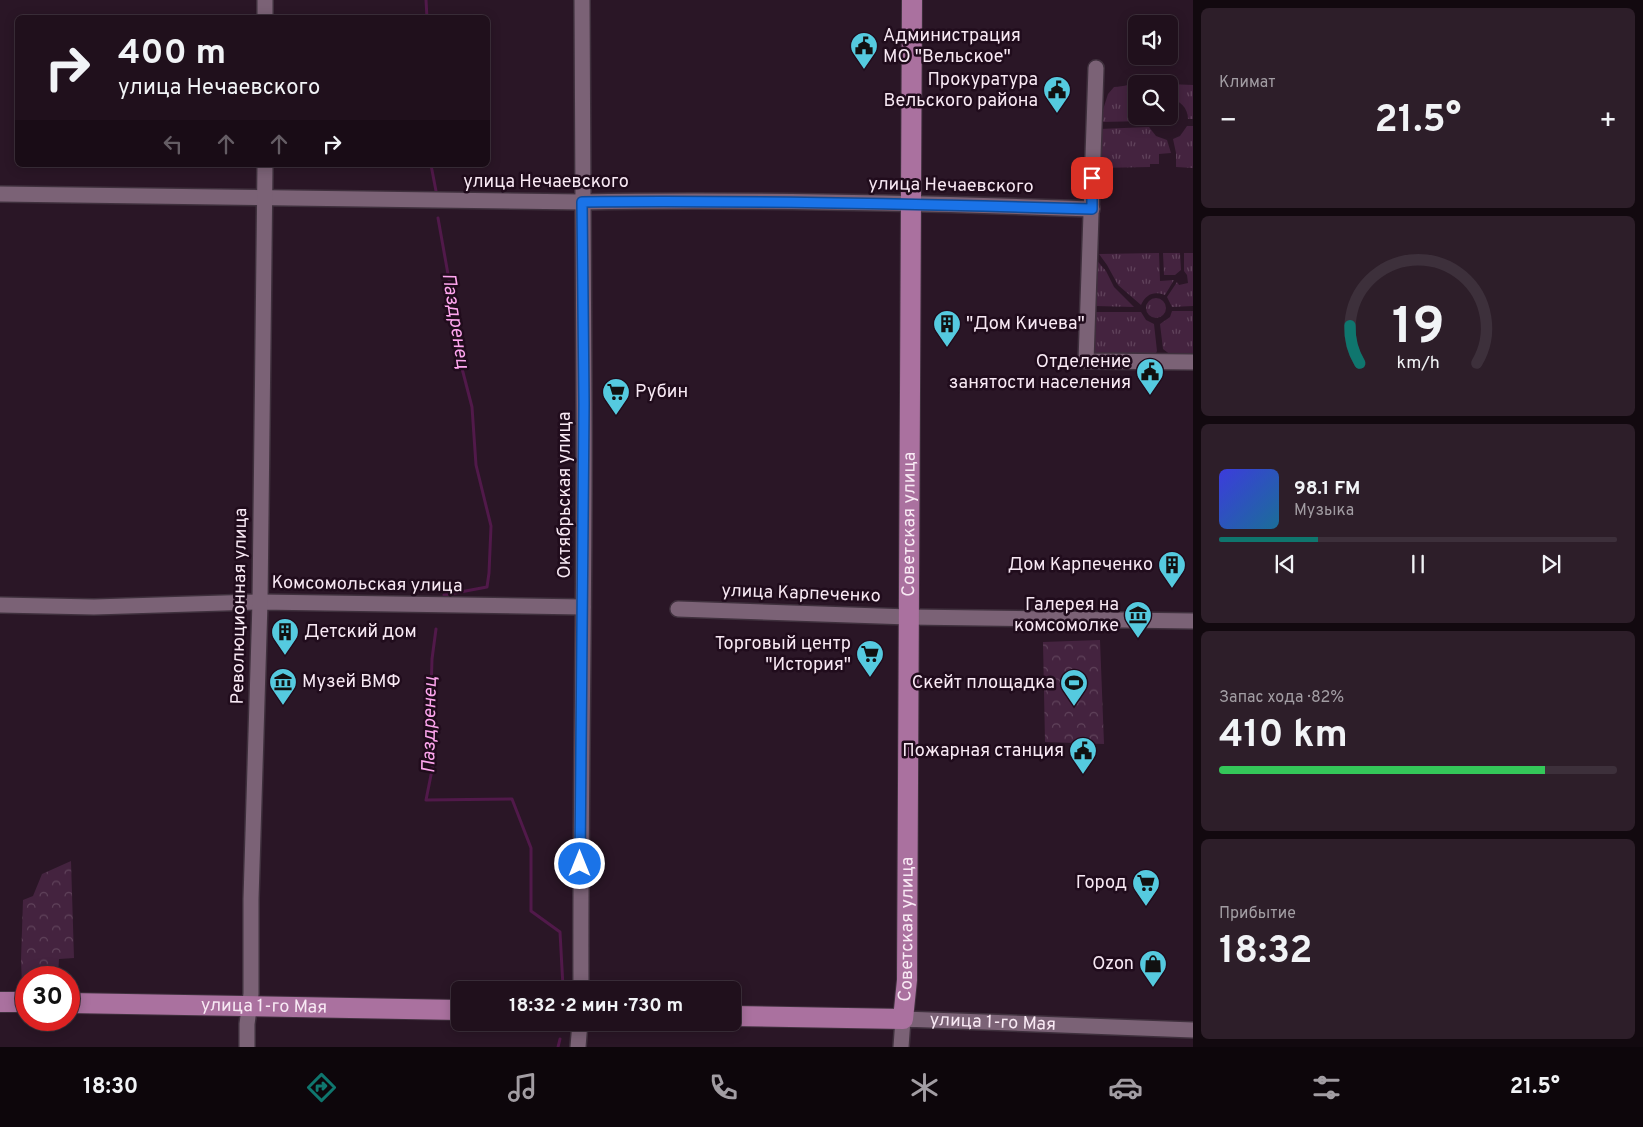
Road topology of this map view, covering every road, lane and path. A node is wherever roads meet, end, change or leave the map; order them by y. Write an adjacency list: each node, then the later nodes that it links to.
1 (266, 0): 4 (street)
2 (582, 0): 9 (street, Октябрьская улица)
3 (912, 0): 10 (main road, Советская улица)
4 (265, 15)
5 (1096, 68): 11 (street)
6 (265, 167): 8 (street, Революционная улица)
7 (0, 194): 8 (street, улица Нечаевского)
8 (264, 198): 9 (street, улица Нечаевского); 13 (street, Революционная улица)
9 (582, 202): 10 (street, улица Нечаевского); 15 (street, Октябрьская улица)
10 (910, 203): 11 (street, улица Нечаевского); 17 (main road, Советская улица)
11 (1092, 209): 12 (street)
12 (1193, 362)
13 (260, 602): 14 (street, Комсомольская улица); 15 (street, Комсомольская улица); 23 (street, Революционная улица)
14 (0, 605)
15 (583, 607): 19 (street, Октябрьская улица)
16 (678, 609): 17 (street, улица Карпеченко)
17 (909, 617): 18 (street, улица Карпеченко); 26 (main road, Советская улица)
18 (1193, 621)
19 (581, 981)
20 (0, 1002): 21 (main road)
21 (15, 1002)
22 (80, 1003): 23 (main road, улица 1-го Мая)
23 (249, 1006): 24 (main road, улица 1-го Мая); 29 (street, Революционная улица)
24 (451, 1010)
25 (741, 1016): 26 (main road, улица 1-го Мая)
26 (903, 1019): 27 (street, улица 1-го Мая); 31 (street, Советская улица)
27 (1193, 1030)
28 (579, 1031): 30 (street)
29 (247, 1047)
30 (578, 1047)
31 (901, 1047)

